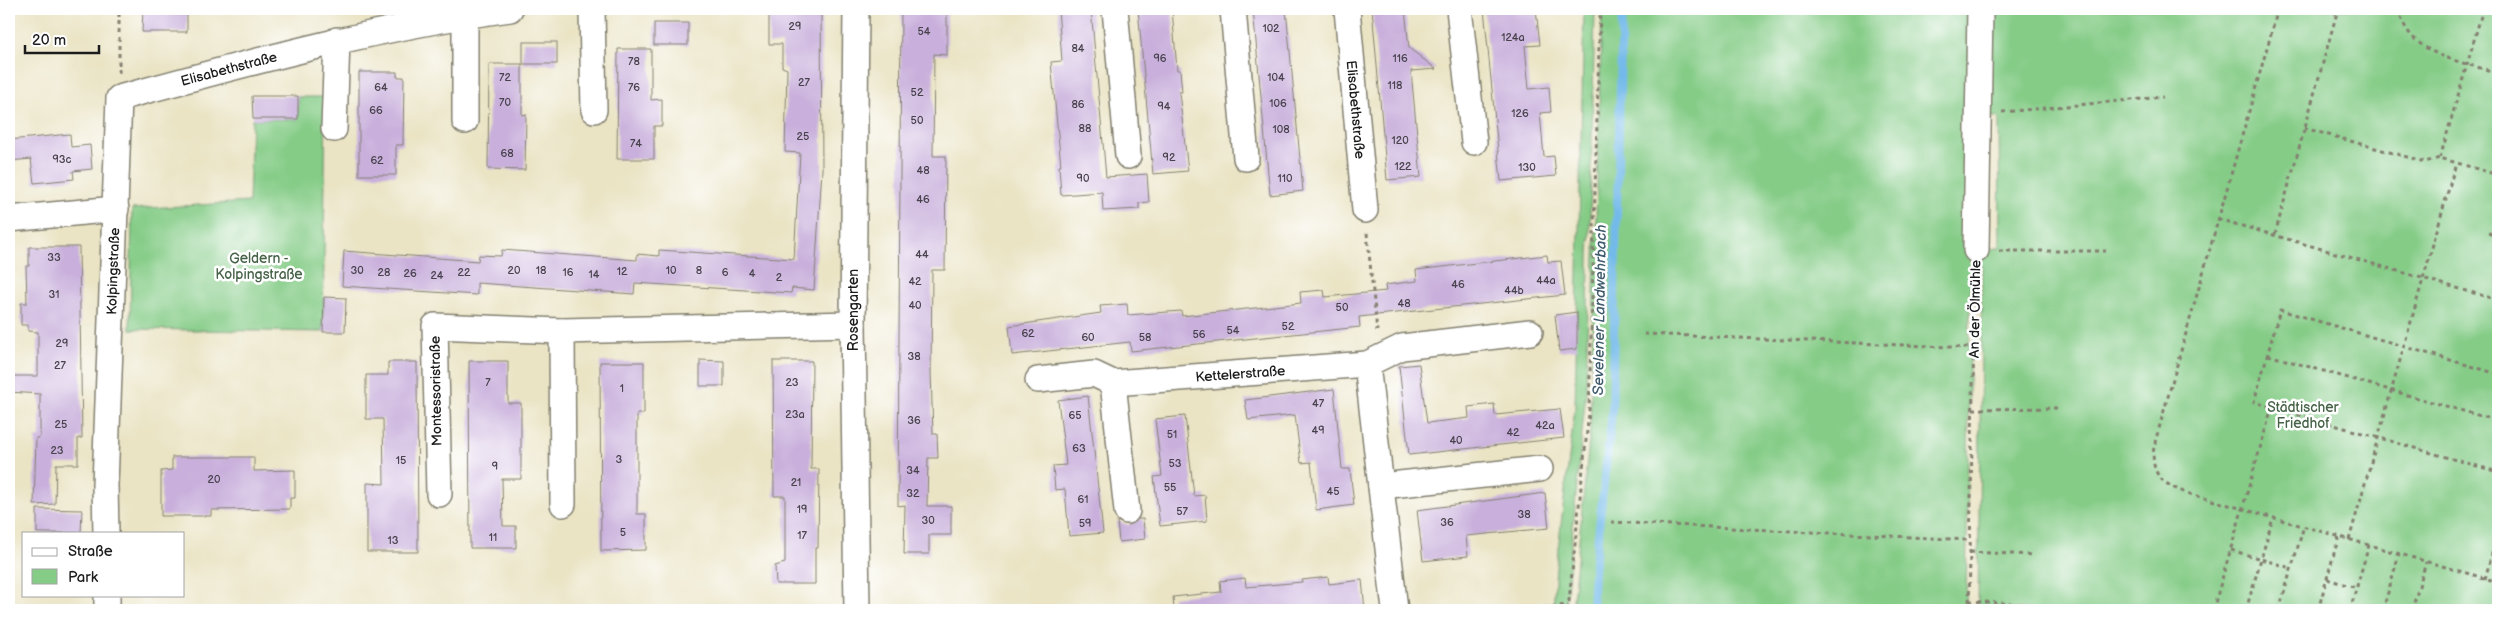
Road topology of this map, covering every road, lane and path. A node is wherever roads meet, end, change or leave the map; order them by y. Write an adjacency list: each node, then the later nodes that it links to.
1 (119, 9): 20 (path)
2 (510, 9): 15 (street, Elisabethstraße)
3 (592, 9): 21 (street)
4 (856, 9): 43 (street, Rosengarten)
5 (1115, 9): 27 (street)
6 (1233, 9): 28 (street)
7 (1347, 9): 33 (street, Elisabethstraße)
8 (1459, 9): 26 (street)
9 (1600, 9): 90 (path)
10 (1980, 9): 22 (street, An der Ölmühle)
11 (2278, 9): 35 (path)
12 (2338, 9): 24 (path)
13 (2399, 9): 17 (path)
14 (2483, 9): 17 (path)
15 (465, 15): 16 (street, Elisabethstraße); 23 (street)
16 (337, 40): 20 (street, Elisabethstraße); 25 (street)
17 (2467, 63): 18 (path); 29 (path)
18 (2498, 73)
19 (2163, 96): 22 (path)
20 (119, 98): 32 (street, Kolpingstraße)
21 (594, 110)
22 (1977, 115): 39 (street, An der Ölmühle)
23 (465, 121)
24 (2304, 128): 29 (path); 37 (path)
25 (334, 129)
26 (1474, 142)
27 (1128, 156)
28 (1246, 158)
29 (2440, 158): 30 (path)
30 (2456, 163): 31 (path); 41 (path)
31 (2498, 175)
32 (116, 209): 34 (street); 70 (street, Kolpingstraße)
33 (1365, 210): 50 (path)
34 (9, 219)
35 (2218, 219): 37 (path); 65 (path)
36 (2489, 233): 38 (path)
37 (2275, 234): 41 (path)
38 (2498, 236)
39 (1976, 250): 40 (path); 48 (path, An der Ölmühle)
40 (2106, 251)
41 (2423, 278): 42 (path); 47 (path)
42 (2498, 300)
43 (853, 324): 44 (street, Montessoristraße); 92 (street, Rosengarten)
44 (562, 331): 63 (street, Montessoristraße); 64 (street)
45 (1530, 332): 50 (street, Kettelerstraße)
46 (1644, 334): 48 (path)
47 (2404, 346): 49 (path); 51 (path); 54 (path)
48 (1974, 348): 56 (path, An der Ölmühle)
49 (2268, 355): 54 (path); 55 (path)
50 (1367, 364): 53 (street, Kettelerstraße); 62 (street)
51 (2498, 374)
52 (1038, 380): 53 (street, Kettelerstraße)
53 (1114, 383): 66 (street)
54 (2391, 391): 58 (path); 59 (path)
55 (2272, 407): 59 (path); 65 (path)
56 (1972, 408): 57 (path); 73 (path, An der Ölmühle)
57 (2061, 408)
58 (2498, 421)
59 (2378, 437): 61 (path); 74 (path)
60 (1540, 469): 62 (street)
61 (2498, 472)
62 (1381, 486): 93 (street)
63 (439, 494)
64 (563, 504)
65 (2242, 509): 67 (path); 76 (path)
66 (1127, 511)
67 (2273, 518): 69 (path); 80 (path)
68 (1611, 522): 73 (path)
69 (2304, 526): 72 (path); 82 (path)
70 (106, 532)
71 (2498, 532): 83 (path)
72 (2339, 536): 74 (path); 84 (path)
73 (1970, 540): 77 (path, An der Ölmühle)
74 (2349, 540): 75 (path)
75 (2369, 545): 78 (path); 86 (path)
76 (2231, 550): 80 (path); 97 (path)
77 (1970, 552): 79 (path); 88 (path, An der Ölmühle)
78 (2399, 554): 81 (path); 102 (path)
79 (2033, 555)
80 (2261, 559): 82 (path); 98 (path)
81 (2426, 562): 83 (path); 103 (path)
82 (2291, 568): 99 (path)
83 (2485, 578): 85 (path)
84 (2327, 579): 86 (path); 100 (path)
85 (2498, 582)
86 (2357, 588): 101 (path)
87 (107, 596): 91 (street)
88 (1969, 601): 89 (path); 96 (path, An der Ölmühle)
89 (2015, 604)
90 (1568, 605): 94 (path); 95 (path)
91 (107, 610)
92 (857, 610)
93 (1394, 610)
94 (1520, 610)
95 (1568, 610)
96 (1969, 610)
97 (2213, 610)
98 (2246, 610)
99 (2279, 610)
100 (2318, 610)
101 (2350, 610)
102 (2383, 610)
103 (2412, 610)

